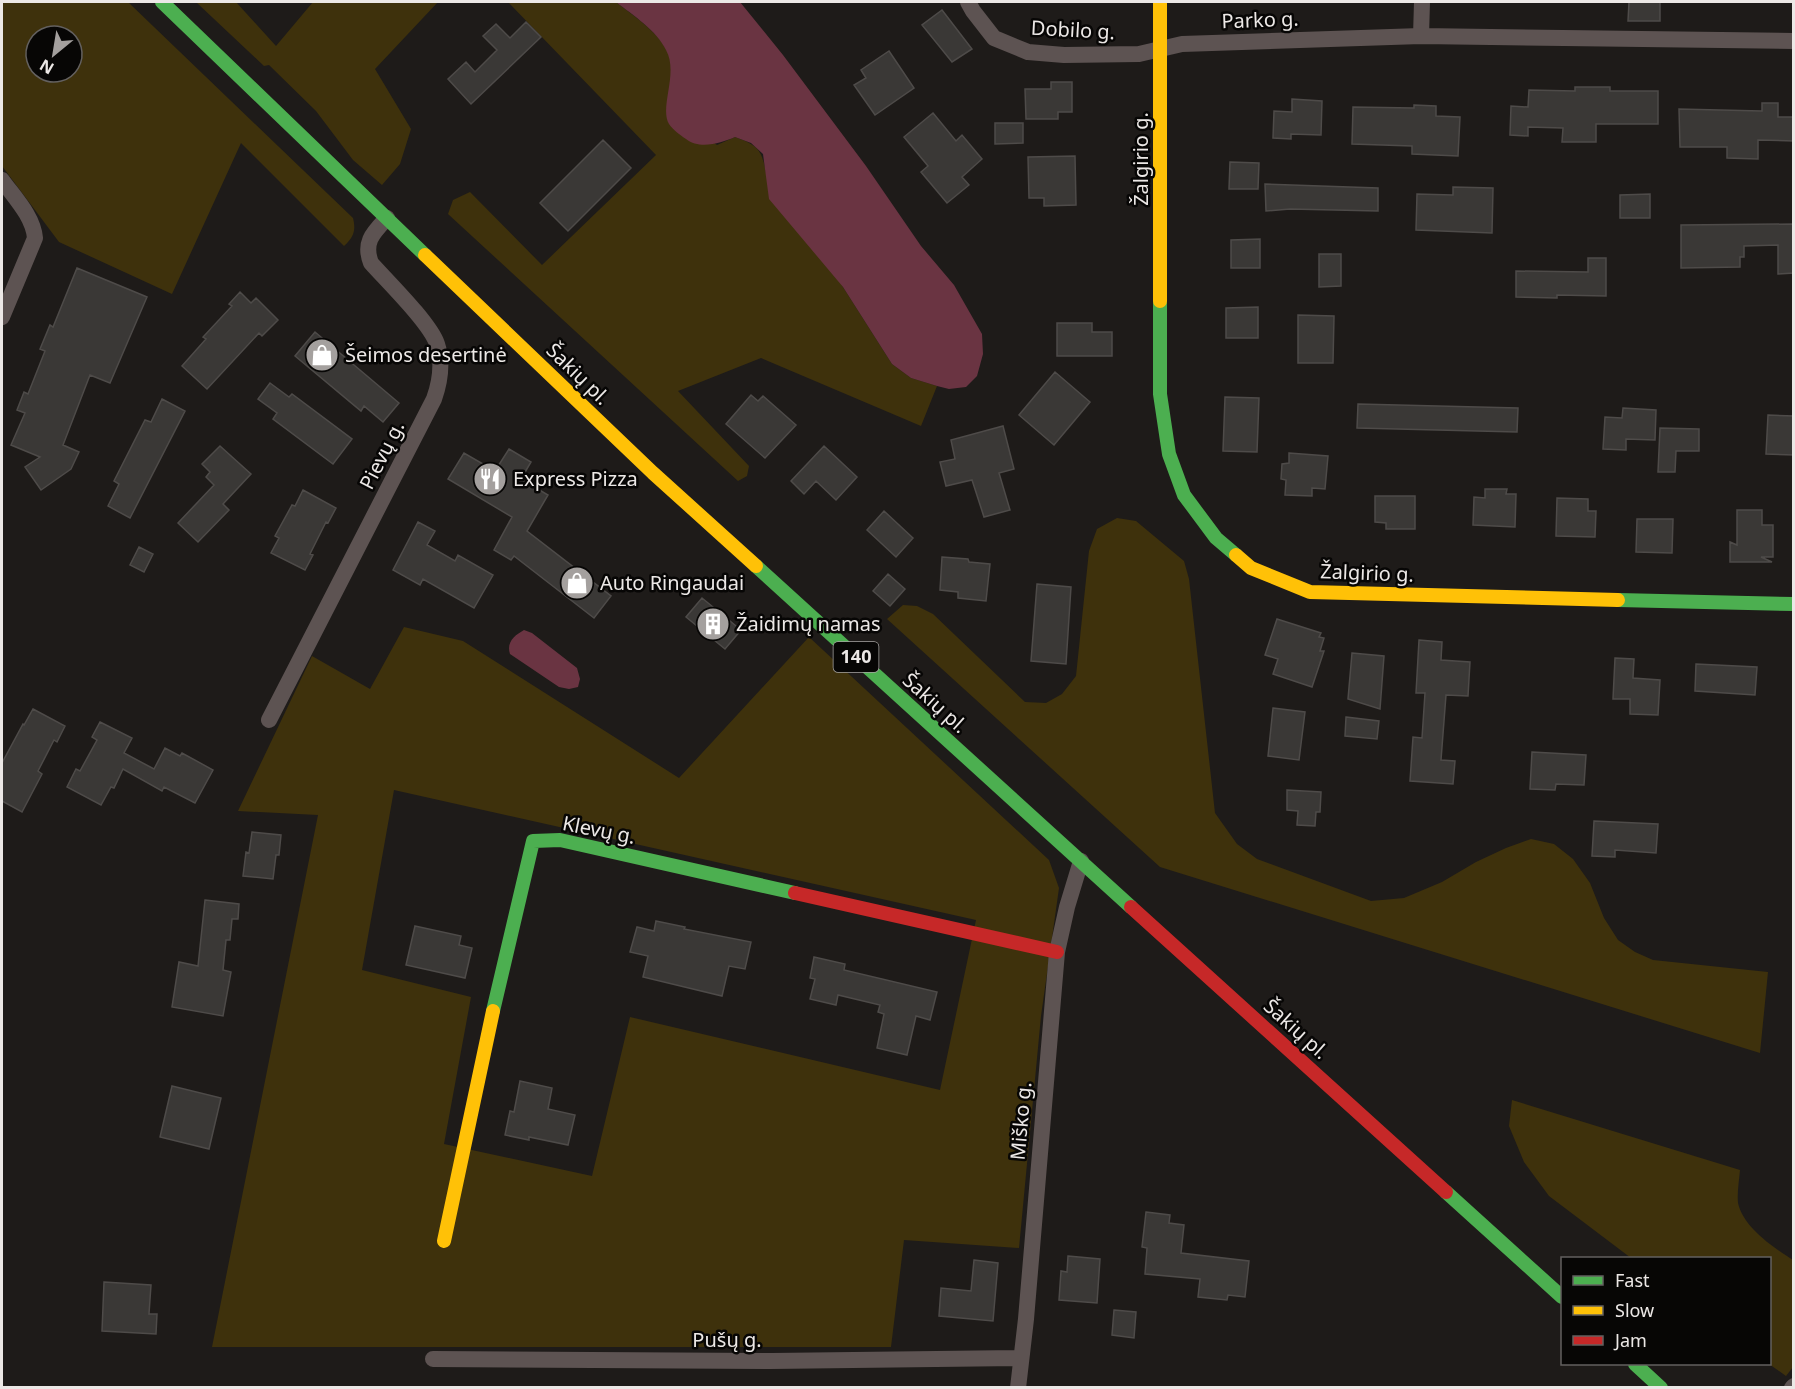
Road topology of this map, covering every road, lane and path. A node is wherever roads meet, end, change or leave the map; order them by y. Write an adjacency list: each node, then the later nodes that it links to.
1 (162, 2): 9 (street, Šakių pl. / 140)
2 (968, 2): 7 (street, Dobilo g.)
3 (1160, 2): 7 (street, Žalgirio g.)
4 (1422, 2): 5 (street)
5 (1421, 36): 6 (street, Parko g.); 7 (street, Parko g.)
6 (1794, 41)
7 (1161, 49): 11 (street, Žalgirio g.)
8 (2, 180): 10 (street)
9 (387, 218): 12 (street, Pievų g.); 13 (street, Šakių pl. / 140)
10 (2, 317)
11 (1794, 604)
12 (269, 720)
13 (1081, 861): 14 (street, Miško g.); 16 (street, Šakių pl. / 140)
14 (1057, 952): 15 (street, Klevų g.); 18 (street, Miško g.)
15 (444, 1241)
16 (1561, 1295)
17 (433, 1359): 18 (street, Pušų g.)
18 (1021, 1359): 20 (street, Miško g.)
19 (1636, 1365): 21 (street)
20 (1018, 1388)
21 (1661, 1388)

